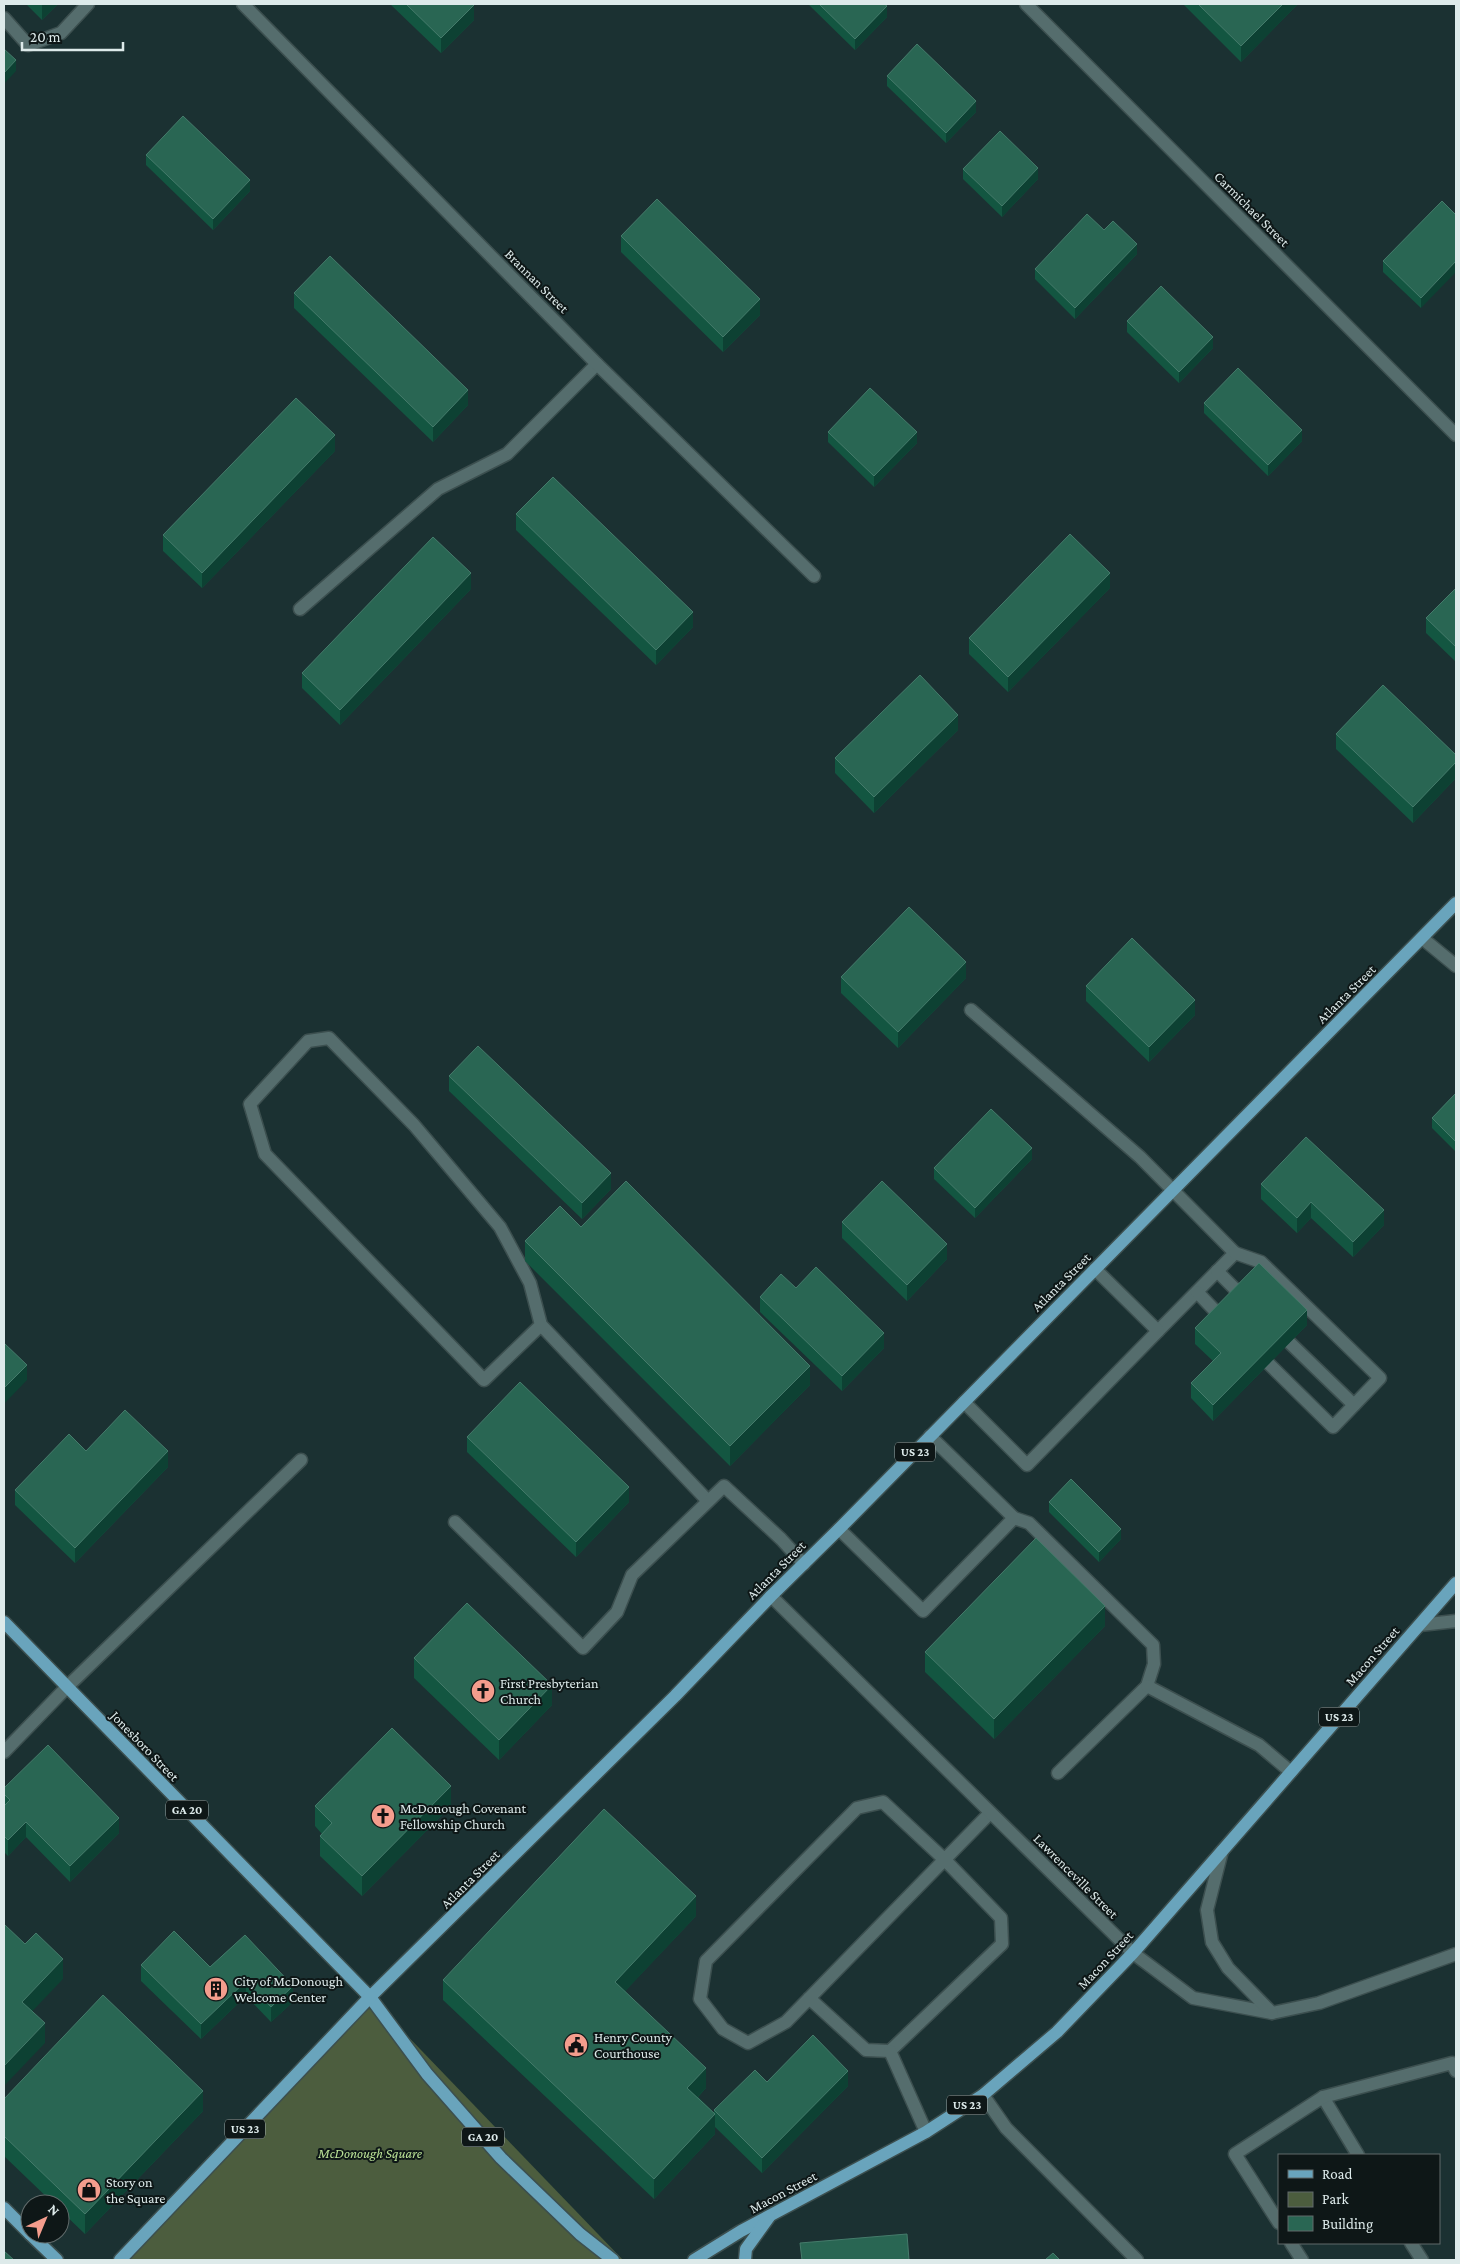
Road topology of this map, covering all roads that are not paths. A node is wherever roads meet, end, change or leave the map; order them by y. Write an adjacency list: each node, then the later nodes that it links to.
1 (88, 4): 4 (street)
2 (243, 4): 5 (street, Brannan Street)
3 (1026, 4): 6 (street, Carmichael Street)
4 (4, 18)
5 (598, 364): 7 (street, Brannan Street); 8 (street)
6 (1456, 435)
7 (814, 576)
8 (300, 609)
9 (1456, 903): 10 (main road, Atlanta Street / US 23)
10 (1422, 938): 11 (street); 13 (main road, Atlanta Street / US 23)
11 (1456, 966)
12 (970, 1010): 13 (street)
13 (1173, 1191): 14 (street); 15 (main road, Atlanta Street / US 23)
14 (1235, 1253): 16 (street); 25 (street)
15 (1095, 1269): 21 (street); 24 (main road, Atlanta Street / US 23)
16 (1217, 1271): 17 (street); 18 (street)
17 (1197, 1292): 19 (street); 21 (street)
18 (1242, 1296)
19 (1222, 1317)
20 (541, 1325): 20 (street); 28 (street)
21 (1158, 1331): 24 (street)
22 (1290, 1343): 25 (street)
23 (1269, 1364): 25 (street)
24 (964, 1402): 26 (main road, Atlanta Street / US 23)
25 (1354, 1406)
26 (930, 1436): 29 (street); 31 (main road, Atlanta Street / US 23)
27 (301, 1460): 39 (street)
28 (708, 1502): 30 (street); 32 (street)
29 (1014, 1518): 31 (street); 38 (street)
30 (455, 1522)
31 (839, 1529): 32 (main road, Atlanta Street / US 23)
32 (804, 1564): 34 (main road, Atlanta Street / US 23)
33 (1456, 1583): 37 (main road, Macon Street / US 23)
34 (771, 1596): 43 (street, Lawrenceville Street); 48 (main road, Atlanta Street / US 23)
35 (1456, 1621): 37 (street)
36 (4, 1622): 39 (main road, Jonesboro Street / GA 20)
37 (1420, 1625): 41 (main road, Macon Street / US 23)
38 (1147, 1686): 41 (street); 42 (street)
39 (67, 1687): 40 (street); 48 (main road, Jonesboro Street / GA 20)
40 (4, 1752)
41 (1291, 1772): 44 (main road, Macon Street / US 23)
42 (1058, 1773)
43 (990, 1813): 45 (street); 46 (street, Lawrenceville Street)
44 (1222, 1851): 46 (main road, Macon Street / US 23); 50 (street)
45 (945, 1860): 49 (street); 49 (street); 51 (street)
46 (1133, 1954): 50 (street, Lawrenceville Street); 53 (main road, Macon Street / US 23)
47 (1456, 1954): 50 (street, Lawrenceville Street)
48 (370, 1997): 65 (main road, Atlanta Street / US 23); 66 (main road, GA 20)
49 (809, 1998): 51 (street)
50 (1272, 2013)
51 (890, 2051): 55 (street)
52 (1456, 2071): 54 (street)
53 (983, 2095): 55 (main road, Macon Street / US 23); 69 (street)
54 (1323, 2097): 56 (street); 59 (street)
55 (926, 2132): 58 (main road, Macon Street / US 23)
56 (1357, 2154)
57 (4, 2208): 60 (main road)
58 (770, 2215): 67 (main road, Macon Street / US 23); 68 (main road)
59 (1278, 2221)
60 (20, 2224)
61 (41, 2244): 64 (main road)
62 (1292, 2244): 70 (street)
63 (1412, 2244): 71 (street)
64 (58, 2260)
65 (120, 2260)
66 (613, 2260)
67 (694, 2260)
68 (745, 2260)
69 (1137, 2260)
70 (1302, 2260)
71 (1422, 2260)

